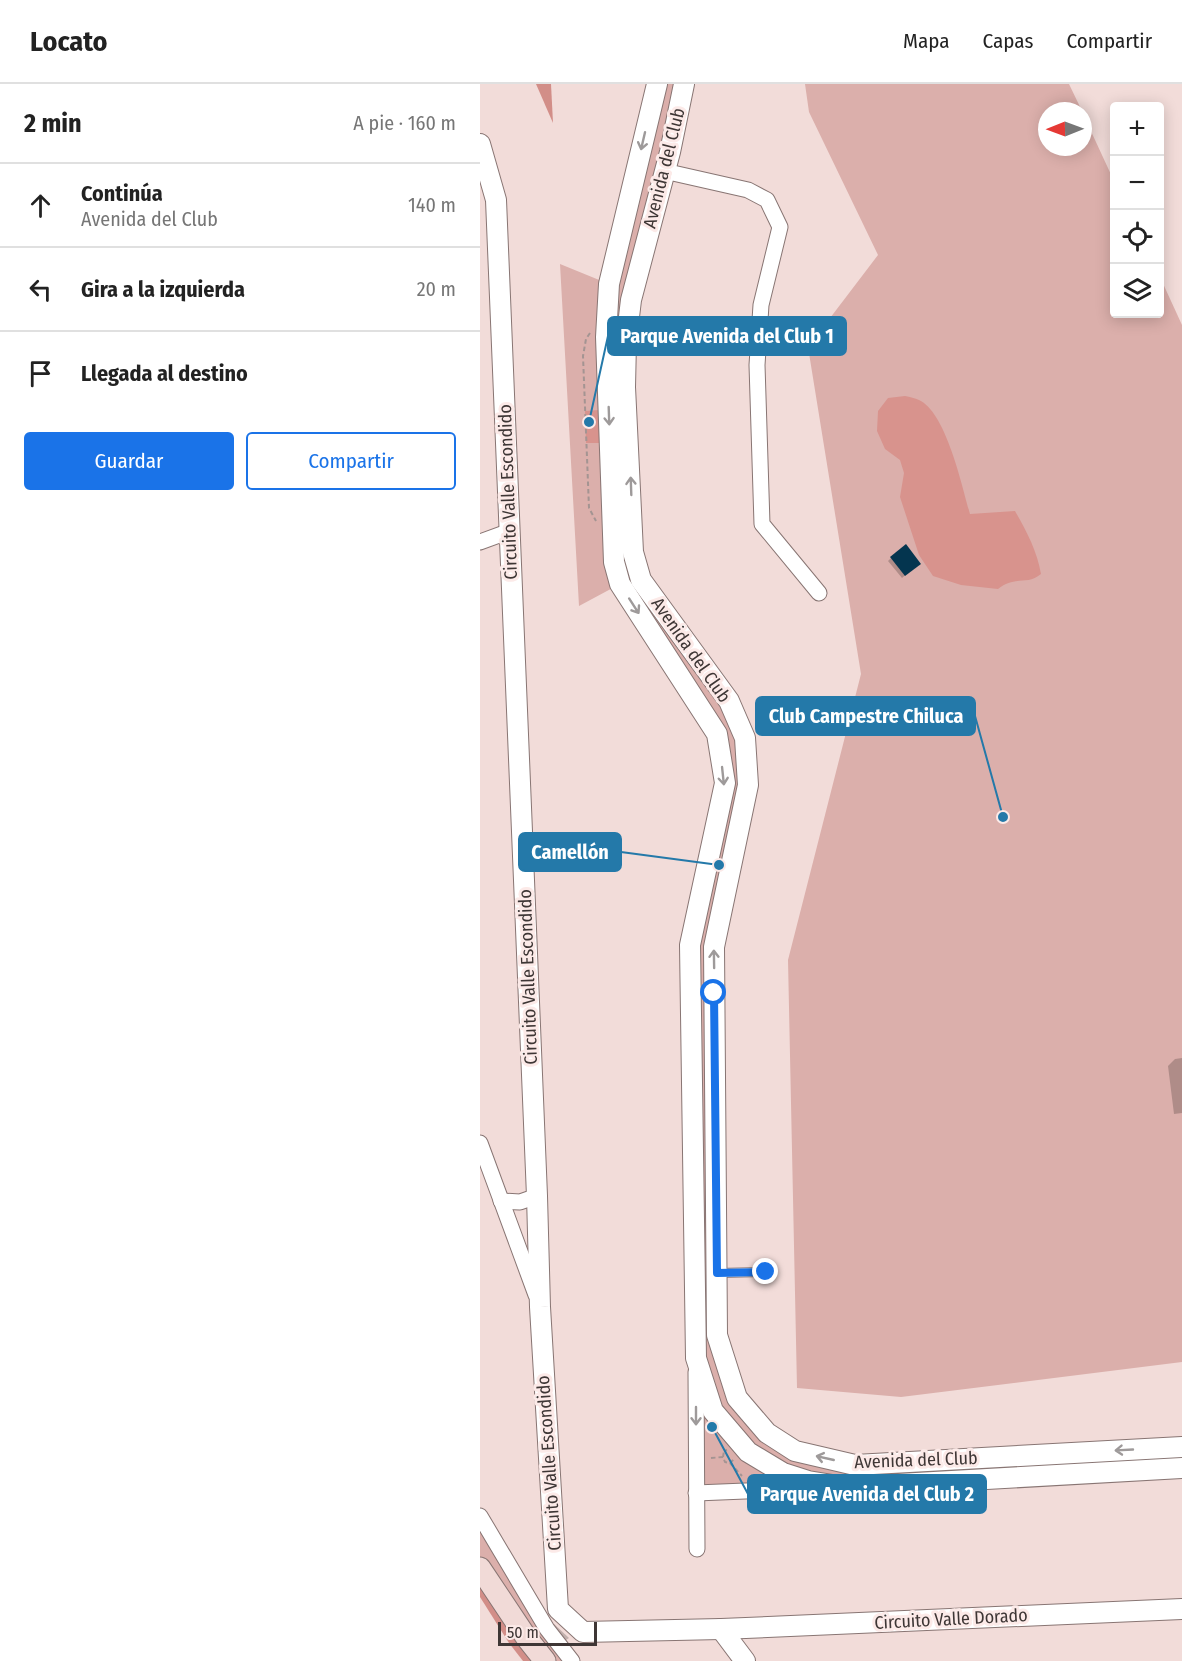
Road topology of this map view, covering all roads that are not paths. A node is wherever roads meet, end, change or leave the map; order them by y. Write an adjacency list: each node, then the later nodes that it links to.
1 (657, 84): 5 (street, Avenida del Club, one-way to 5)
2 (684, 84): 4 (street, Avenida del Club)
3 (480, 144): 6 (street, Circuito Valle Escondido)
4 (664, 171): 5 (street, Avenida del Club, one-way to 4); 8 (street)
5 (620, 527): 13 (street, Avenida del Club, one-way to 5); 16 (street, Avenida del Club, one-way to 16)
6 (510, 531): 7 (street); 10 (street, Circuito Valle Escondido)
7 (480, 542)
8 (819, 593)
9 (480, 1143): 11 (street)
10 (537, 1196): 11 (street); 14 (street, Circuito Valle Escondido)
11 (501, 1201): 14 (street)
12 (766, 1272): 13 (lane)
13 (717, 1273): 15 (street, Avenida del Club)
14 (540, 1307): 25 (street, Circuito Valle Escondido)
15 (717, 1335): 16 (street); 18 (street, Avenida del Club, one-way to 15)
16 (696, 1336): 17 (street, Avenida del Club)
17 (696, 1358): 20 (street, Avenida del Club); 21 (street, Avenida del Club, one-way to 21)
18 (1182, 1447)
19 (1182, 1468): 20 (street, Avenida del Club)
20 (845, 1488): 21 (street, Avenida del Club)
21 (696, 1493): 23 (street, Avenida del Club)
22 (480, 1516): 27 (street)
23 (697, 1549)
24 (480, 1568): 30 (main road)
25 (558, 1609): 27 (street); 29 (street)
26 (1182, 1609): 28 (street, Circuito Valle Dorado)
27 (547, 1629): 30 (street)
28 (720, 1629): 29 (street, Circuito Valle Dorado); 32 (street)
29 (583, 1632): 30 (street, Circuito Valle Dorado)
30 (552, 1653): 31 (street)
31 (572, 1661)
32 (745, 1661)

